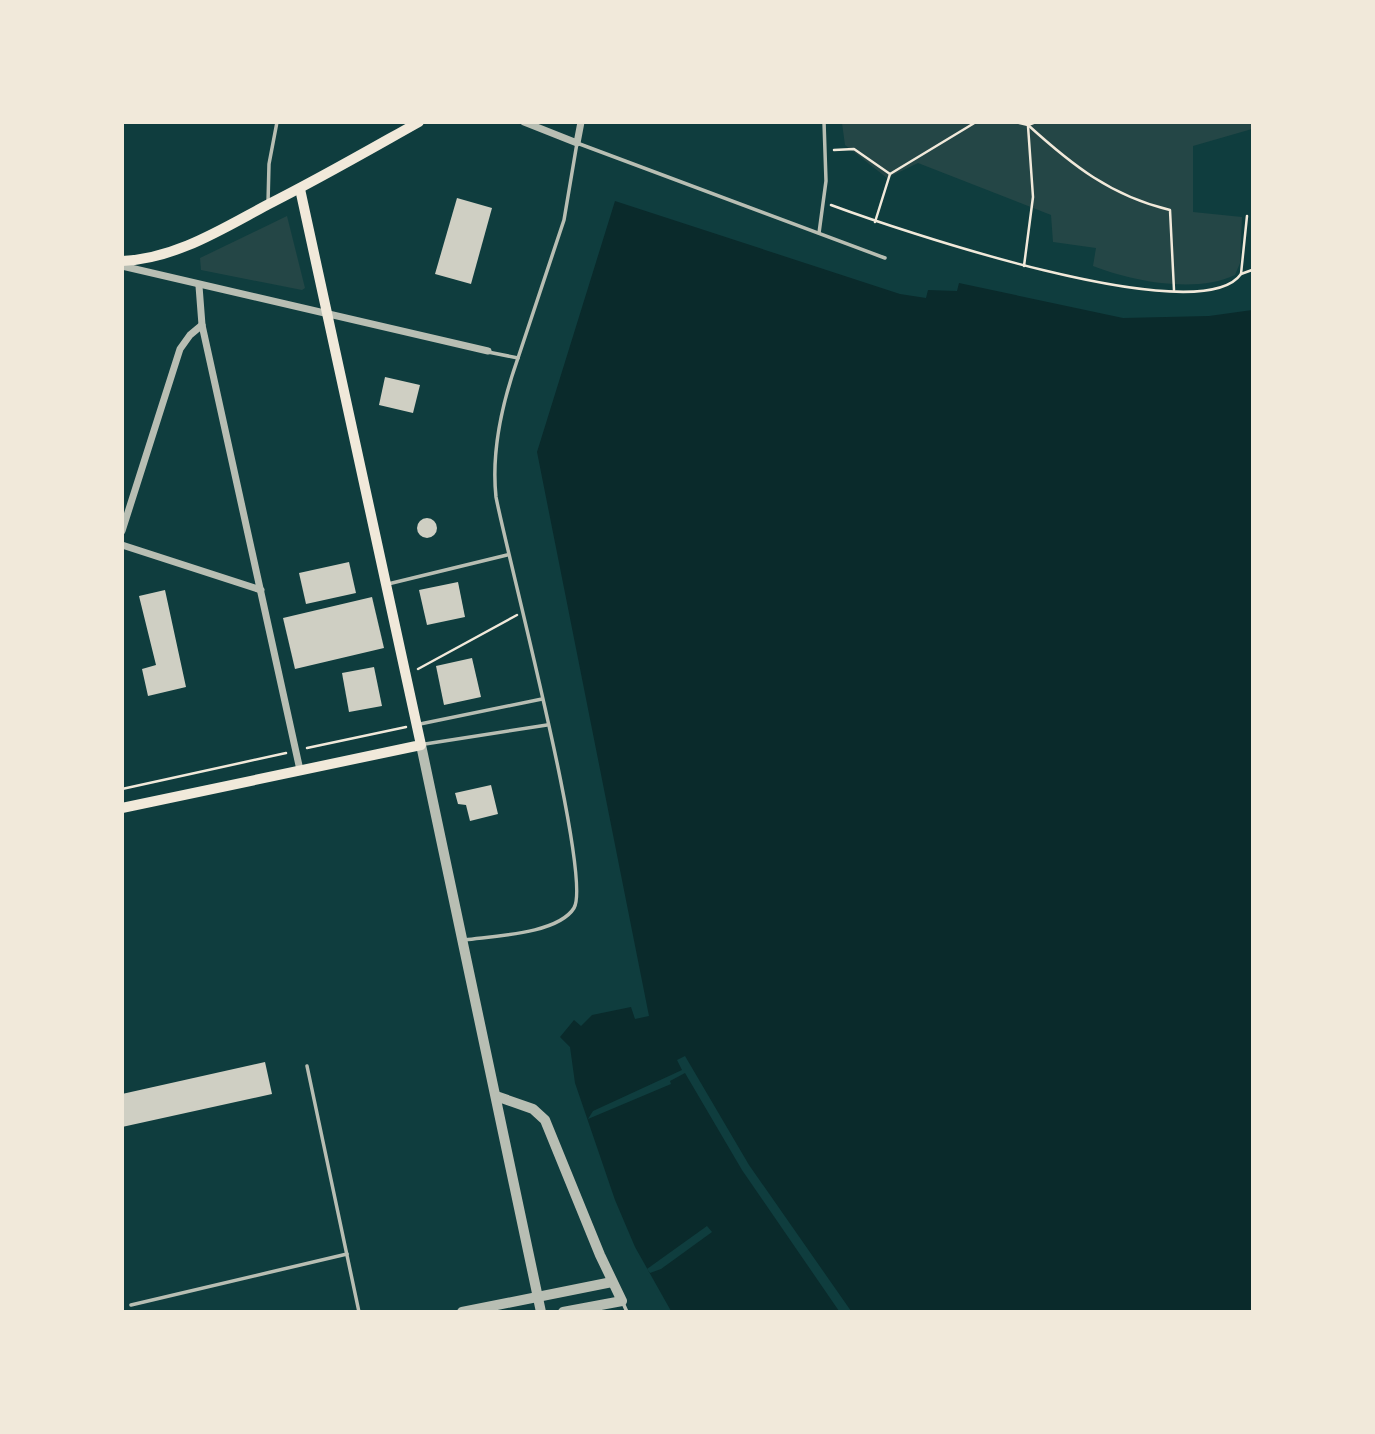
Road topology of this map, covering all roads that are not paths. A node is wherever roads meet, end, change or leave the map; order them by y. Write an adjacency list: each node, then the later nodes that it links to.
1 (277, 122): 8 (lane)
2 (419, 122): 7 (main road)
3 (524, 122): 6 (street)
4 (581, 122): 6 (street)
5 (824, 122): 9 (lane)
6 (577, 143): 9 (lane); 16 (lane)
7 (300, 188): 8 (main road); 13 (main road)
8 (268, 205): 11 (main road)
9 (819, 233): 10 (lane)
10 (885, 258)
11 (122, 263): 12 (street)
12 (199, 286): 13 (street); 14 (street)
13 (328, 314): 15 (street); 20 (main road)
14 (202, 325): 17 (street); 21 (street)
15 (488, 352): 16 (lane)
16 (518, 358): 19 (lane)
17 (122, 531)
18 (122, 545): 21 (street)
19 (507, 555): 20 (lane); 22 (lane)
20 (386, 585): 24 (main road)
21 (261, 590): 26 (street)
22 (541, 699): 23 (lane); 24 (lane)
23 (547, 724): 25 (lane); 28 (lane)
24 (416, 725): 25 (main road)
25 (421, 745): 26 (main road); 28 (street)
26 (300, 770): 27 (main road)
27 (122, 808)
28 (463, 941): 30 (street)
29 (307, 1066): 31 (lane)
30 (496, 1096): 32 (street); 33 (street)
31 (346, 1254): 35 (lane); 36 (lane)
32 (612, 1282): 33 (street); 34 (street)
33 (538, 1299): 37 (street); 38 (street)
34 (622, 1301): 39 (street); 40 (lane)
35 (131, 1305)
36 (359, 1311)
37 (462, 1311)
38 (541, 1311)
39 (563, 1311)
40 (628, 1311)

